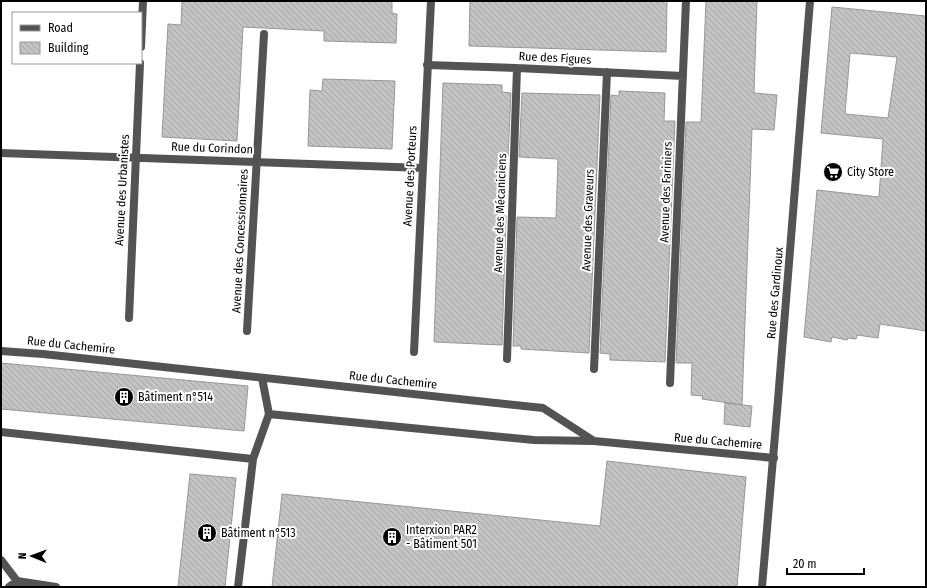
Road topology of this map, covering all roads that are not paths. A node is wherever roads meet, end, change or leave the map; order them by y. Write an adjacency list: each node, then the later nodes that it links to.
1 (143, 1): 5 (street)
2 (431, 1): 8 (street, Avenue des Porteurs)
3 (686, 1): 11 (street, Avenue des Fariniers)
4 (810, 1): 27 (street, Rue des Gardinoux)
5 (142, 24)
6 (264, 34): 14 (street, Avenue des Concessionnaires)
7 (140, 64): 13 (street, Avenue des Urbanistes)
8 (427, 65): 9 (street, Rue des Figues); 15 (street, Avenue des Porteurs)
9 (517, 68): 10 (street, Rue des Figues); 20 (street, Avenue des Mécaniciens)
10 (607, 72): 11 (street, Rue des Figues); 21 (street, Avenue des Graveurs)
11 (682, 76): 23 (street, Avenue des Fariniers)
12 (1, 153): 13 (street, Rue du Corindon)
13 (136, 158): 14 (street, Rue du Corindon); 16 (street, Avenue des Urbanistes)
14 (257, 162): 15 (street, Rue du Corindon); 17 (street, Avenue des Concessionnaires)
15 (423, 168): 19 (street, Avenue des Porteurs)
16 (129, 318)
17 (247, 331)
18 (1, 351): 22 (street, Rue du Cachemire)
19 (414, 352)
20 (507, 359)
21 (594, 368)
22 (262, 378): 24 (street); 26 (street, Rue du Cachemire)
23 (670, 383)
24 (269, 414): 26 (street); 28 (street)
25 (1, 432): 28 (street)
26 (594, 440): 27 (street, Rue du Cachemire)
27 (774, 458): 34 (street, Rue des Gardinoux)
28 (253, 459): 33 (street)
29 (1, 560): 30 (street)
30 (19, 584): 31 (street); 32 (street)
31 (9, 587)
32 (56, 587)
33 (238, 587)
34 (762, 587)

